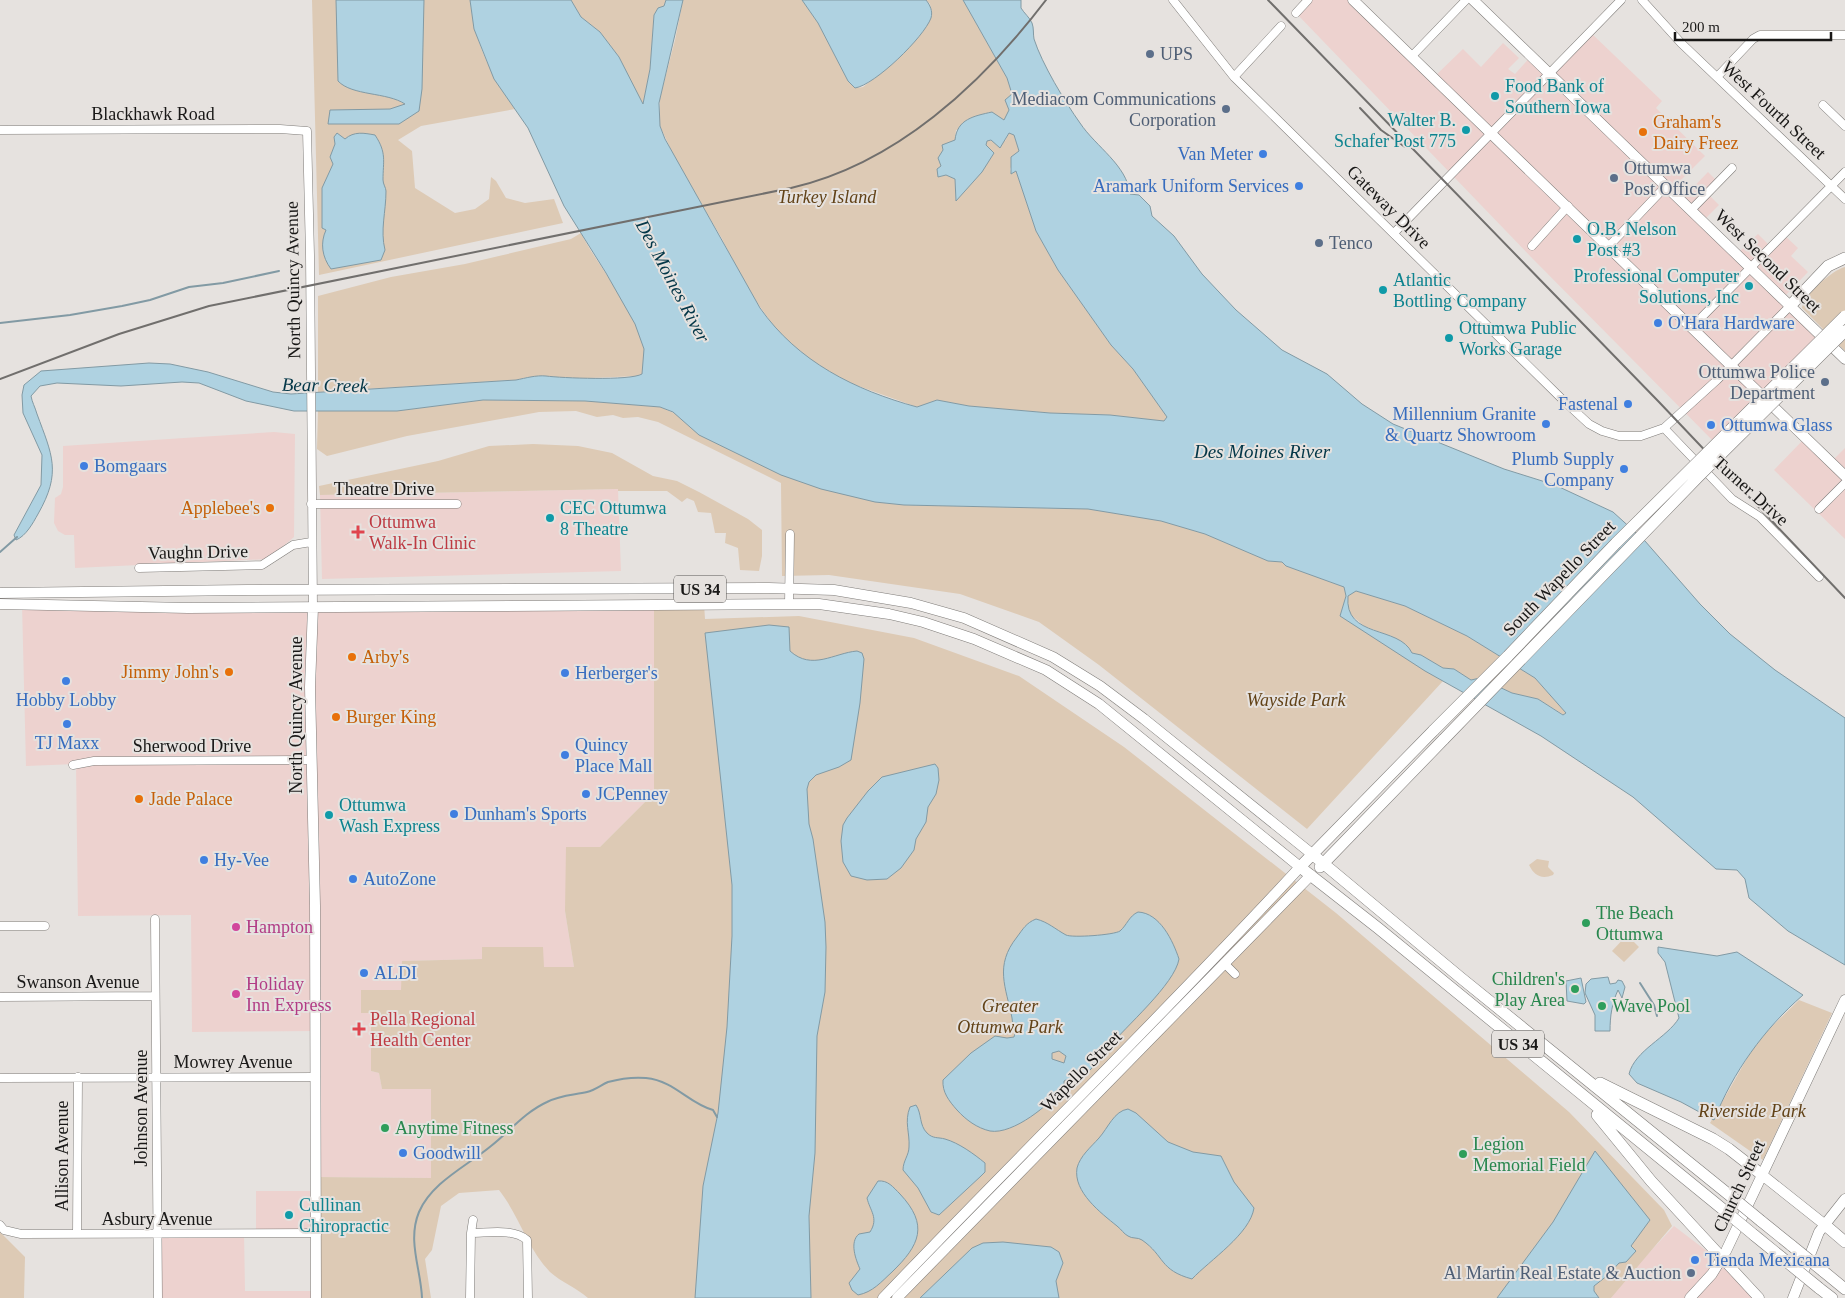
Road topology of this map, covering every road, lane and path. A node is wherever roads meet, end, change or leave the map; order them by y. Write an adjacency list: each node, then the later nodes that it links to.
1 (1173, 0): 13 (street, Gateway Drive)
2 (1308, 0): 8 (street)
3 (1354, 0): 11 (main road)
4 (1466, 0): 11 (street)
5 (1473, 0): 12 (main road, West Second Street)
6 (1621, 0): 12 (street)
7 (1642, 0): 14 (street, West Fourth Street)
8 (1296, 13)
9 (1281, 26): 13 (street)
10 (1845, 35): 14 (street)
11 (1412, 56): 19 (main road)
12 (1549, 73): 19 (street); 22 (main road, West Second Street)
13 (1234, 77): 27 (street, Gateway Drive)
14 (1717, 77): 23 (street, West Fourth Street)
15 (1823, 105): 16 (street)
16 (1845, 126)
17 (0, 130): 18 (street, Blackhawk Road)
18 (307, 131): 45 (street, North Quincy Avenue)
19 (1492, 132): 25 (main road); 27 (street)
20 (1732, 168): 26 (street)
21 (1845, 172): 23 (street)
22 (1666, 186): 26 (main road, West Second Street); 29 (street)
23 (1831, 186): 24 (street, West Fourth Street); 32 (street)
24 (1845, 199)
25 (1568, 206): 28 (street); 29 (main road)
26 (1691, 210): 32 (main road, West Second Street)
27 (1394, 233): 41 (street, Gateway Drive)
28 (1532, 246)
29 (1609, 246): 35 (main road)
30 (1845, 258): 33 (highway)
31 (1845, 263): 33 (highway)
32 (1751, 267): 33 (main road, West Second Street); 35 (street)
33 (1791, 306): 37 (main road, West Second Street); 39 (street, Gateway Drive)
34 (1845, 316): 60 (highway, South Wapello Street, bridge)
35 (1693, 326): 39 (main road)
36 (1845, 331): 61 (highway, South Wapello Street, bridge)
37 (1827, 342): 38 (main road, West Second Street); 40 (street)
38 (1845, 359)
39 (1730, 365): 40 (main road); 41 (street, Gateway Drive)
40 (1768, 401): 42 (street); 43 (main road)
41 (1664, 428): 51 (street, Turner Drive)
42 (1721, 448)
43 (1845, 476)
44 (1845, 483): 47 (street)
45 (311, 504): 46 (street, Theatre Drive); 49 (street, North Quincy Avenue)
46 (456, 504)
47 (1819, 509)
48 (790, 534): 52 (street)
49 (311, 542): 50 (street, Vaughn Drive); 53 (street, North Quincy Avenue)
50 (139, 568)
51 (1819, 577)
52 (789, 589): 53 (main road, US 34); 56 (street); 60 (main road, US 34)
53 (313, 590): 54 (main road, US 34); 57 (street, North Quincy Avenue)
54 (0, 593)
55 (0, 604): 57 (main road, US 34)
56 (789, 604): 57 (main road, US 34); 62 (main road, US 34)
57 (313, 607): 58 (main road, North Quincy Avenue)
58 (312, 760): 59 (street, Sherwood Drive); 74 (main road, North Quincy Avenue)
59 (73, 764)
60 (1312, 854): 61 (highway, US 34); 62 (highway, South Wapello Street)
61 (1324, 863): 63 (highway, South Wapello Street); 72 (highway, US 34)
62 (1300, 867): 63 (highway, US 34); 94 (main road, Wapello Street)
63 (1311, 875): 67 (main road, Wapello Street); 75 (highway, US 34)
64 (155, 919): 69 (street, Johnson Avenue)
65 (0, 926): 66 (street)
66 (45, 926)
67 (1224, 963): 68 (street); 95 (main road, Wapello Street)
68 (1234, 974)
69 (156, 996): 70 (street, Swanson Avenue); 73 (street, Johnson Avenue)
70 (0, 997)
71 (1845, 1000): 78 (main road, Church Street)
72 (1571, 1067): 78 (highway); 89 (highway, US 34, bridge)
73 (156, 1077): 74 (street, Mowrey Avenue); 77 (street, Mowrey Avenue); 86 (street, Johnson Avenue)
74 (316, 1077): 83 (main road, North Quincy Avenue)
75 (1558, 1077): 88 (highway); 99 (highway, US 34, bridge)
76 (0, 1078): 77 (street, Mowrey Avenue)
77 (78, 1078): 85 (street, Allison Avenue)
78 (1762, 1174): 81 (main road); 88 (main road, Church Street)
79 (1845, 1199): 81 (main road)
80 (473, 1220): 84 (street)
81 (1824, 1224): 87 (highway); 98 (main road)
82 (0, 1225): 85 (street, Asbury Avenue)
83 (317, 1233): 86 (street, Asbury Avenue); 91 (main road, North Quincy Avenue)
84 (470, 1233): 92 (street); 93 (street)
85 (77, 1234): 86 (street, Asbury Avenue)
86 (157, 1235): 90 (street, Johnson Avenue)
87 (1845, 1242)
88 (1722, 1258): 96 (main road, Church Street); 97 (main road)
89 (1845, 1289)
90 (158, 1298)
91 (316, 1298)
92 (470, 1298)
93 (528, 1298)
94 (883, 1298)
95 (897, 1298)
96 (1690, 1298)
97 (1759, 1298)
98 (1793, 1298)
99 (1832, 1298)

